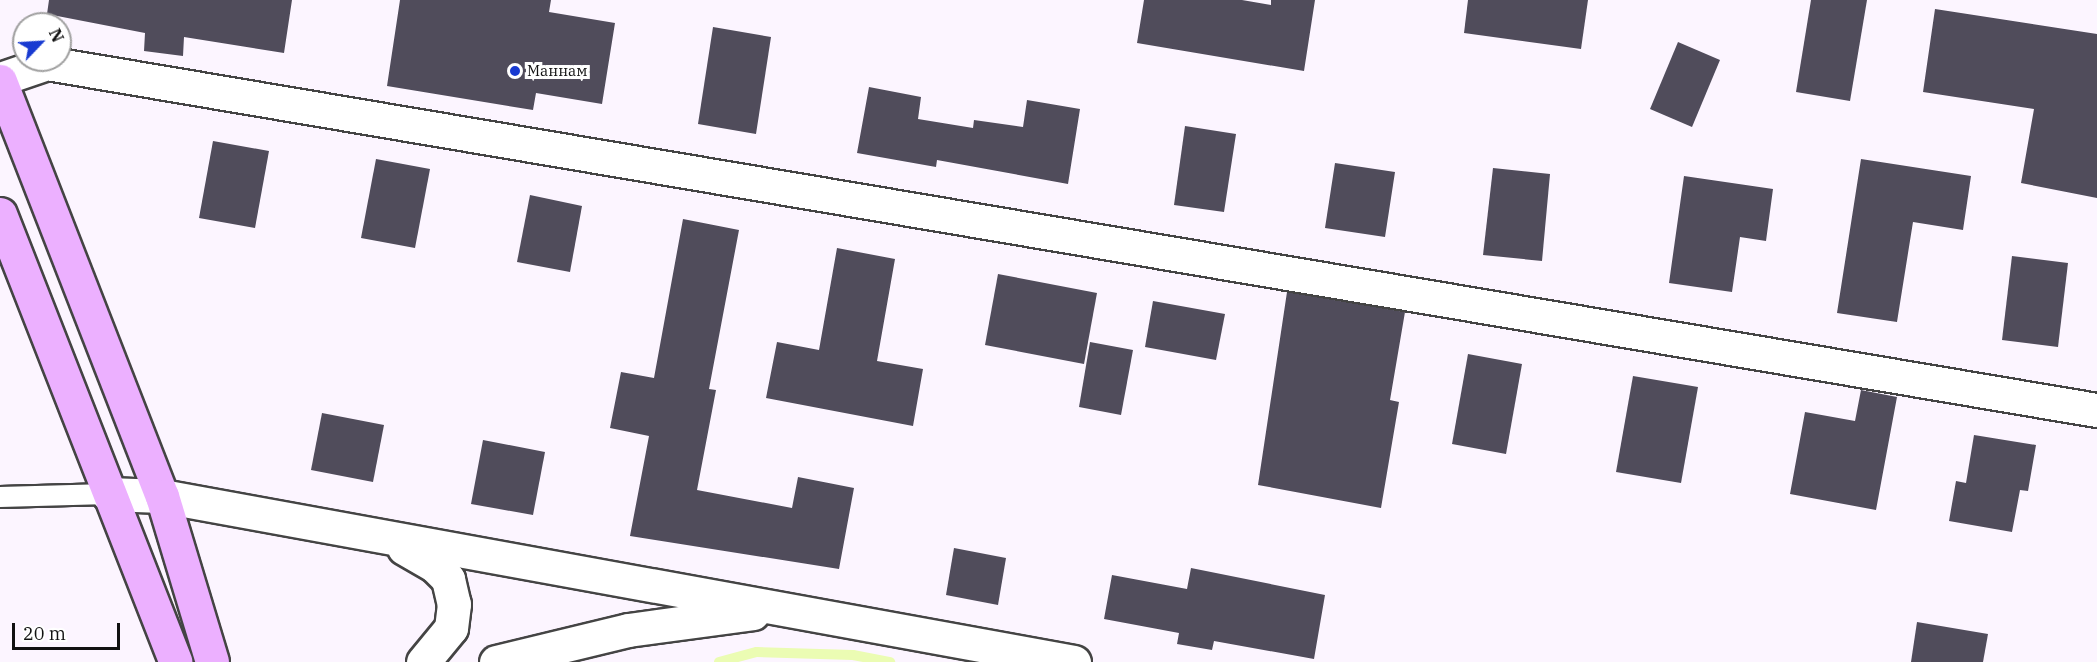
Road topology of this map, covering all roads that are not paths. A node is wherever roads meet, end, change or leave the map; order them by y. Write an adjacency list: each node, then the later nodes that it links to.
1 (0, 80): 3 (street); 5 (main road)
2 (0, 214): 4 (main road)
3 (2097, 410)
4 (108, 494): 5 (street); 6 (lane); 9 (main road)
5 (162, 496): 7 (street); 10 (main road)
6 (0, 497)
7 (386, 538): 8 (street); 11 (street)
8 (782, 609): 12 (street); 13 (street)
9 (176, 662)
10 (212, 662)
11 (423, 662)
12 (496, 662)
13 (1074, 662)

